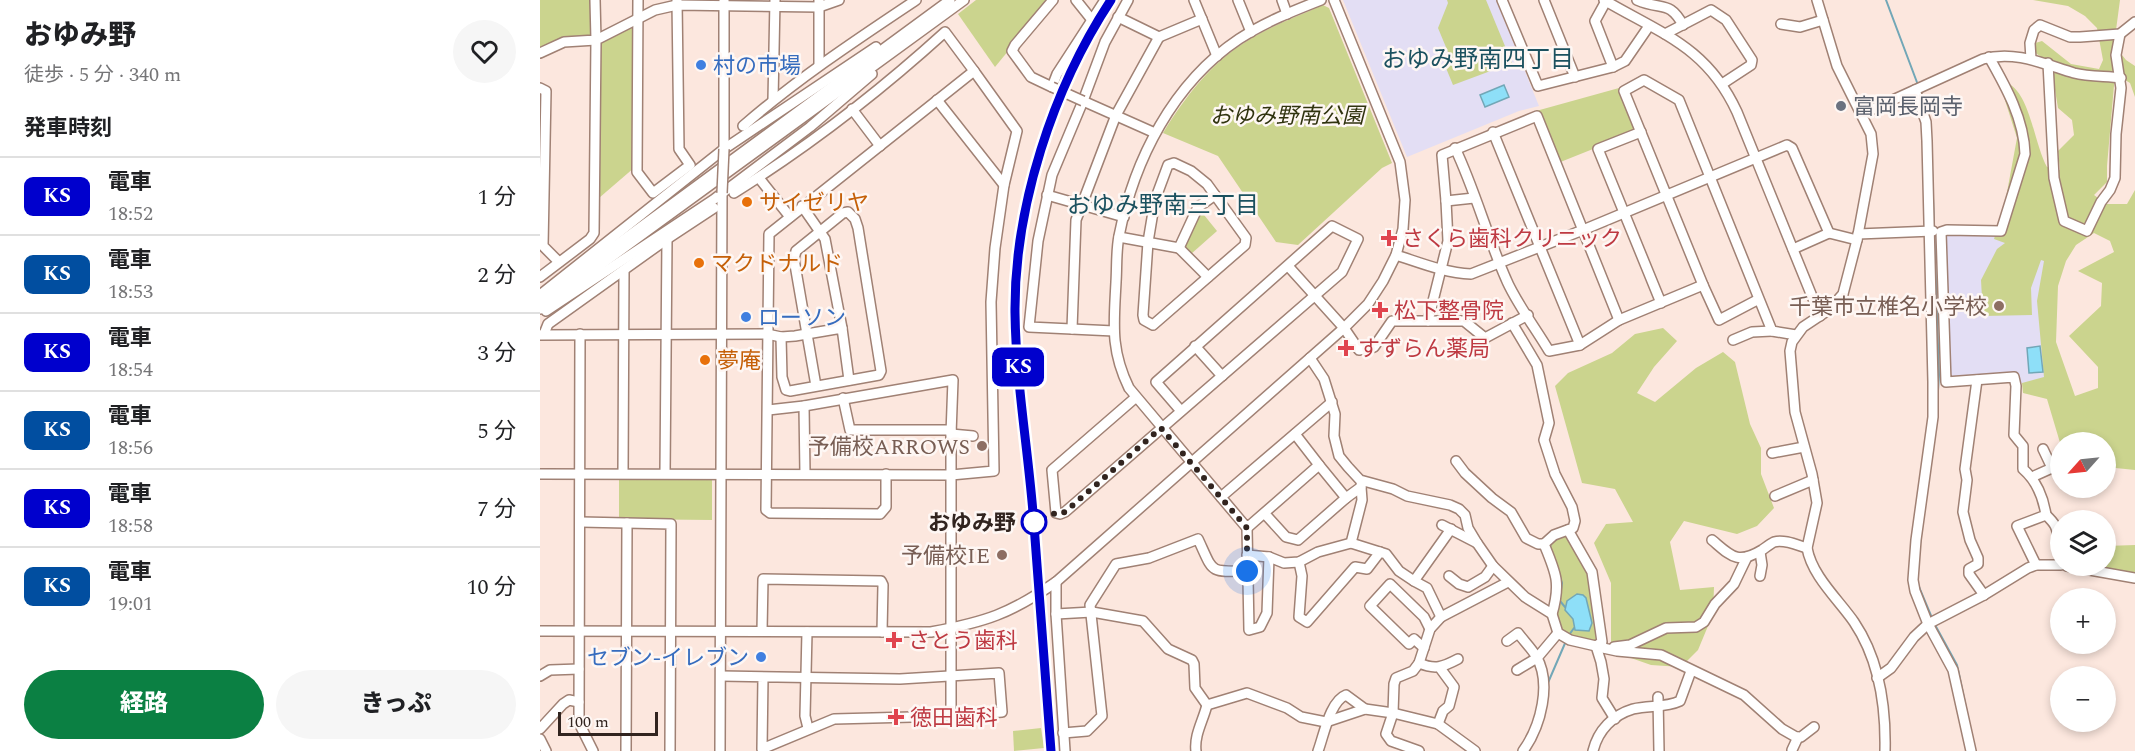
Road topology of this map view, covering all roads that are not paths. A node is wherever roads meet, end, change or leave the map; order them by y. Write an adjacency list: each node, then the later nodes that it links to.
1 (595, 0): 42 (street)
2 (638, 0): 28 (street)
3 (839, 0): 25 (street)
4 (916, 0): 48 (street)
5 (950, 0): 37 (street)
6 (964, 0): 37 (street)
7 (1053, 0): 54 (street)
8 (1076, 0): 31 (street)
9 (1105, 0): 31 (street)
10 (1128, 0): 29 (street)
11 (1194, 0): 30 (street)
12 (1238, 0): 38 (street)
13 (1282, 0): 27 (street)
14 (1321, 0): 27 (street)
15 (1334, 0): 99 (street)
16 (1502, 0): 51 (street)
17 (1544, 0): 51 (street)
18 (1637, 0): 35 (street)
19 (1712, 0): 26 (street)
20 (1817, 0): 32 (street)
21 (1605, 1): 36 (street); 49 (street)
22 (677, 3): 23 (street); 28 (street); 28 (street)
23 (724, 3): 24 (street); 69 (street)
24 (775, 3): 25 (street); 57 (street)
25 (819, 4): 48 (street)
26 (1711, 10): 35 (street); 53 (street)
27 (1287, 14): 38 (street)
28 (638, 17): 42 (street)
29 (1118, 17): 41 (street); 59 (street)
30 (1202, 19): 41 (street); 44 (street)
31 (1092, 20): 54 (street)
32 (1823, 20): 34 (street); 61 (street)
33 (2135, 22): 40 (street)
34 (1781, 24)
35 (1683, 25): 39 (street)
36 (1649, 26): 39 (street); 49 (street)
37 (913, 32): 69 (street); 74 (street); 111 (street); 113 (street)
38 (1251, 32): 44 (street)
39 (1665, 34): 53 (street)
40 (2120, 34): 46 (street); 52 (street)
41 (1159, 37): 62 (street)
42 (596, 40): 43 (street); 100 (street)
43 (540, 53)
44 (1217, 56): 66 (street)
45 (1989, 57): 46 (street); 56 (street); 90 (street)
46 (2031, 59): 47 (street)
47 (2048, 63): 52 (street); 52 (street)
48 (819, 65): 57 (street)
49 (1613, 67): 51 (street)
50 (974, 71): 58 (street); 60 (street); 73 (street)
51 (1575, 77)
52 (2121, 78)
53 (1722, 84): 70 (street)
54 (1052, 87): 59 (street, bridge)
55 (540, 88): 100 (street)
56 (1916, 90): 61 (street); 88 (street)
57 (772, 100): 63 (street)
58 (937, 100): 67 (street); 73 (street)
59 (1083, 101): 62 (street); 76 (street)
60 (852, 109): 67 (street); 72 (street)
61 (1862, 114): 93 (street)
62 (1116, 115): 66 (street); 82 (street)
63 (743, 126)
64 (1493, 132): 68 (street); 87 (street); 96 (street)
65 (1641, 132): 71 (street); 78 (street); 84 (street)
66 (1155, 133): 86 (street)
67 (880, 146): 81 (street)
68 (1455, 148): 79 (street); 80 (street)
69 (724, 150): 74 (street, bridge); 108 (street)
70 (1756, 159): 71 (street); 91 (street); 98 (street)
71 (1709, 177): 78 (street); 110 (street)
72 (759, 178): 75 (street); 85 (street)
73 (1004, 185): 166 (street)
74 (722, 193): 114 (street); 131 (street)
75 (734, 193)
76 (1047, 195): 82 (street); 122 (street)
77 (1215, 195): 95 (street); 97 (street); 106 (street)
78 (1666, 195): 84 (street); 107 (street)
79 (1474, 198): 80 (street); 101 (street)
80 (1446, 201): 103 (street)
81 (802, 206): 85 (street); 89 (street)
82 (1080, 206): 86 (street); 122 (street)
83 (714, 208): 94 (street)
84 (1624, 212): 87 (street); 112 (street)
85 (790, 217): 126 (street)
86 (1124, 217): 92 (street)
87 (1583, 230): 96 (street); 117 (street)
88 (1929, 230): 90 (street); 93 (street); 209 (street)
89 (821, 231): 120 (street); 127 (street); 139 (street)
90 (1941, 232): 140 (street)
91 (1829, 233): 93 (street); 98 (street)
92 (1119, 237): 95 (street); 123 (street)
93 (1857, 237): 116 (street)
94 (667, 239): 104 (street); 130 (street)
95 (1148, 242): 97 (street); 106 (street)
96 (1540, 247): 101 (street); 135 (street)
97 (1179, 248): 106 (street)
98 (1792, 249): 116 (street)
99 (1396, 255): 103 (street); 121 (street)
100 (559, 262): 105 (street)
101 (1500, 264): 103 (street); 115 (street)
102 (1288, 266): 109 (street); 109 (street); 136 (street)
103 (1442, 270): 118 (street)
104 (624, 271): 128 (street); 129 (street)
105 (540, 277)
106 (1209, 277)
107 (1702, 285): 110 (street); 112 (street)
108 (540, 295)
109 (1314, 296): 121 (street); 138 (street)
110 (1759, 299): 124 (street)
111 (540, 301)
112 (1661, 303): 117 (street)
113 (540, 309)
114 (540, 315)
115 (1528, 315): 119 (street); 135 (street)
116 (1821, 316): 132 (street)
117 (1619, 320): 135 (street)
118 (1428, 321): 119 (street); 121 (street)
119 (1512, 323): 179 (street)
120 (842, 328): 127 (street); 139 (street)
121 (1344, 328): 137 (street)
122 (1072, 329): 123 (street)
123 (1114, 331): 143 (street)
124 (1772, 331): 132 (street); 134 (street)
125 (580, 334): 128 (street); 129 (street); 158 (street)
126 (767, 334): 131 (street); 133 (street); 146 (street)
127 (808, 334): 133 (street); 141 (street)
128 (542, 335)
129 (624, 335): 130 (street); 159 (street)
130 (666, 335): 131 (street); 160 (street)
131 (722, 335): 162 (street)
132 (1796, 335): 152 (street)
133 (781, 337): 141 (street)
134 (1733, 340)
135 (1580, 345)
136 (1195, 346): 138 (street); 147 (street)
137 (1310, 358): 144 (street); 155 (street)
138 (1222, 376): 147 (street)
139 (849, 380): 141 (street)
140 (1977, 380): 167 (street); 204 (street)
141 (816, 386)
142 (843, 398): 145 (street); 149 (street); 149 (street)
143 (1135, 398): 148 (street); 148 (street)
144 (1332, 402): 150 (street); 169 (street)
145 (804, 406): 146 (street); 164 (street)
146 (768, 411): 163 (street)
147 (1181, 411): 148 (street)
148 (1161, 428): 155 (street)
149 (951, 432): 151 (street); 166 (street)
150 (1295, 434): 157 (street); 171 (street)
151 (973, 436)
152 (1804, 447): 154 (street); 168 (street)
153 (2043, 449): 167 (street)
154 (1772, 453)
155 (1192, 461): 171 (street); 200 (street)
156 (1456, 461): 183 (street)
157 (1319, 465): 172 (street); 173 (street)
158 (580, 473): 159 (street); 161 (street); 176 (street)
159 (623, 473): 160 (street)
160 (665, 473): 162 (street)
161 (540, 474)
162 (721, 474): 163 (street); 215 (street)
163 (768, 474): 164 (street); 165 (street)
164 (805, 474): 165 (street)
165 (886, 474): 166 (street)
166 (951, 475): 210 (street)
167 (2032, 477): 174 (street)
168 (1813, 480): 170 (street); 184 (street)
169 (1361, 484): 172 (street); 181 (street); 182 (street)
170 (1775, 496)
171 (1221, 497): 178 (street)
172 (1346, 498): 173 (street)
173 (1265, 514): 178 (street)
174 (2046, 515): 175 (street); 191 (street)
175 (2050, 520)
176 (581, 522): 177 (street); 214 (street)
177 (627, 523): 212 (street); 217 (street)
178 (1247, 528): 187 (street)
179 (1568, 530): 183 (street); 222 (street)
180 (1712, 540): 189 (street)
181 (1351, 543): 185 (street); 190 (street)
182 (1477, 543): 193 (street); 199 (street)
183 (1544, 544): 207 (street)
184 (1807, 548): 186 (street); 236 (street)
185 (1380, 552): 190 (street); 199 (street)
186 (1760, 552): 189 (street); 197 (street)
187 (1247, 555): 188 (street); 194 (street)
188 (1269, 557): 190 (street); 194 (street)
189 (1747, 557): 222 (street)
190 (1299, 562)
191 (2036, 565): 192 (street); 204 (street)
192 (2050, 565)
193 (1493, 566): 201 (street); 202 (street)
194 (1247, 571): 205 (street)
195 (2116, 574): 198 (street)
196 (1449, 576): 202 (street)
197 (1760, 576)
198 (2135, 578)
199 (1414, 581): 208 (street)
200 (1056, 582): 206 (street); 210 (street)
201 (1508, 582): 203 (street); 207 (street)
202 (1477, 583): 203 (street)
203 (1484, 595): 208 (street)
204 (1984, 595): 209 (street)
205 (1092, 612): 206 (street); 239 (street); 249 (street)
206 (1056, 614): 249 (street)
207 (1552, 614): 220 (street)
208 (1441, 617): 211 (street)
209 (1932, 622): 236 (street); 267 (street)
210 (950, 628): 219 (street); 235 (street)
211 (1430, 629): 223 (street); 223 (street)
212 (626, 630): 214 (street); 217 (street); 255 (street)
213 (540, 631): 214 (street)
214 (580, 631): 228 (street)
215 (720, 631): 216 (street); 217 (street); 232 (street)
216 (762, 631): 218 (street); 219 (street)
217 (670, 632): 256 (street)
218 (807, 632): 219 (street); 234 (street)
219 (882, 632)
220 (1558, 633): 222 (street); 224 (street)
221 (1507, 641): 224 (street)
222 (1598, 646): 230 (street); 243 (street)
223 (1424, 648): 226 (street)
224 (1537, 658): 229 (street); 263 (street)
225 (1458, 659): 227 (street)
226 (1419, 663): 227 (street); 241 (street)
227 (1440, 668): 245 (street)
228 (579, 669): 231 (street); 237 (street)
229 (1517, 670)
230 (1691, 671): 238 (street); 250 (street)
231 (540, 676)
232 (720, 676): 233 (street); 257 (street)
233 (763, 677): 234 (street); 248 (street)
234 (805, 677): 235 (street); 248 (street)
235 (952, 677): 242 (street); 242 (street)
236 (1877, 678): 266 (street)
237 (579, 702): 247 (street); 254 (street)
238 (1658, 702): 243 (street); 265 (street)
239 (1207, 705): 244 (street); 259 (street)
240 (1365, 709): 241 (street); 244 (street); 244 (street)
241 (1393, 713): 245 (street); 261 (street)
242 (951, 716): 248 (street)
243 (1615, 719): 264 (street)
244 (1329, 721): 260 (street)
245 (1438, 724): 262 (street)
246 (1814, 727): 250 (street)
247 (540, 729)
248 (808, 729)
249 (1063, 733): 258 (street)
250 (1798, 737): 252 (street)
251 (540, 739): 253 (street)
252 (1792, 750)
253 (546, 751)
254 (593, 751)
255 (626, 751)
256 (669, 751)
257 (720, 751)
258 (1065, 751)
259 (1196, 751)
260 (1318, 751)
261 (1419, 751)
262 (1475, 751)
263 (1523, 751)
264 (1593, 751)
265 (1659, 751)
266 (1885, 751)
267 (1971, 751)

